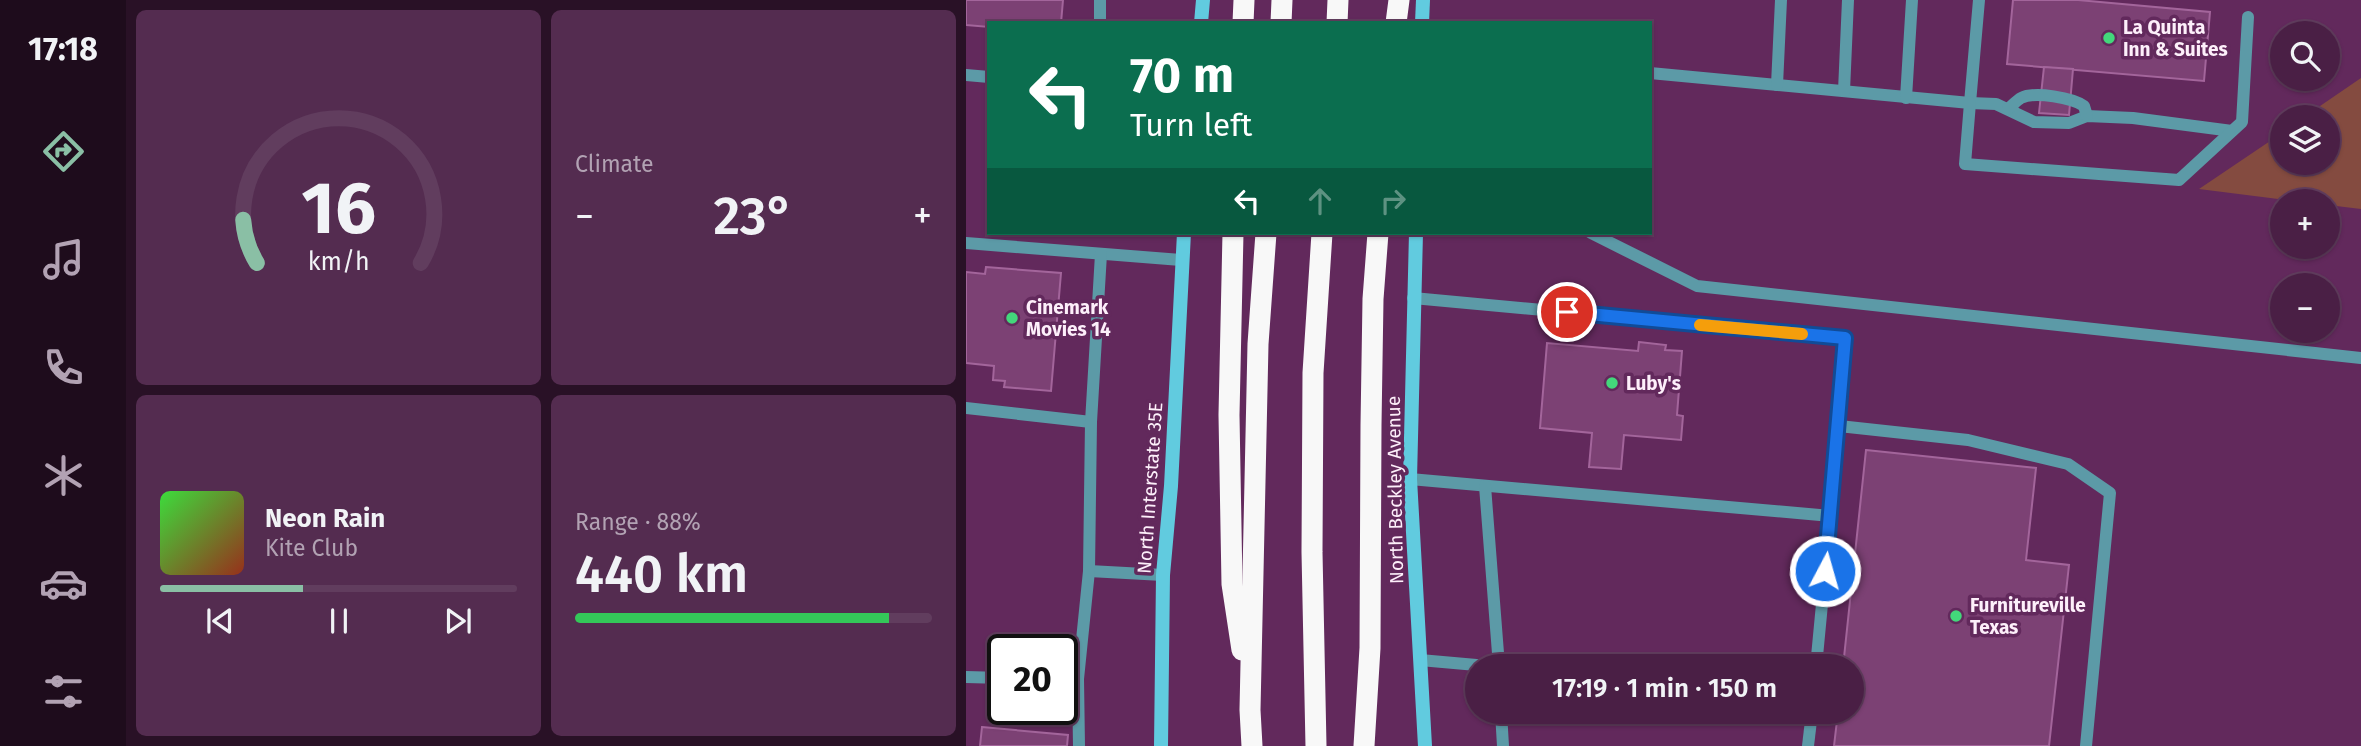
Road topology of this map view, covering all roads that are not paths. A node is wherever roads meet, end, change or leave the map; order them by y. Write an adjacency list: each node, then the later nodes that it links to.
1 (1100, 0): 13 (lane)
2 (1203, 0): 14 (main road)
3 (1244, 0): 15 (highway)
4 (1282, 0): 16 (highway)
5 (1338, 0): 17 (highway)
6 (1399, 0): 18 (highway)
7 (1423, 0): 19 (main road)
8 (1781, 0): 23 (lane)
9 (1848, 0): 24 (lane)
10 (1912, 0): 25 (lane)
11 (1979, 0): 26 (lane)
12 (2248, 17): 29 (lane)
13 (1100, 21)
14 (1201, 21)
15 (1243, 21)
16 (1281, 21)
17 (1337, 21)
18 (1396, 21)
19 (1425, 21)
20 (1652, 73): 23 (lane)
21 (966, 75): 22 (lane)
22 (987, 77)
23 (1777, 85): 24 (lane)
24 (1844, 91): 25 (lane)
25 (1906, 97): 26 (lane)
26 (1970, 103): 27 (lane); 29 (lane)
27 (2008, 109): 28 (lane); 28 (lane)
28 (2087, 116): 29 (lane)
29 (2231, 131)
30 (1184, 235): 39 (main road, North Interstate 35E)
31 (1233, 235): 57 (highway)
32 (1266, 235): 57 (highway)
33 (1322, 235): 63 (highway)
34 (1378, 235): 64 (highway)
35 (1416, 235): 40 (main road, North Beckley Avenue)
36 (1595, 235): 41 (lane)
37 (966, 243): 38 (lane)
38 (1101, 254): 39 (lane); 43 (lane)
39 (1181, 260): 49 (main road, North Interstate 35E)
40 (1413, 298): 44 (lane); 45 (main road, North Beckley Avenue)
41 (2361, 358)
42 (966, 408): 43 (lane)
43 (1091, 422): 48 (lane)
44 (1839, 426): 47 (lane); 68 (lane)
45 (1410, 479): 46 (lane); 52 (main road, North Beckley Avenue)
46 (1485, 486): 47 (lane); 50 (lane)
47 (1831, 516): 51 (lane)
48 (1089, 571): 49 (lane); 56 (lane)
49 (1163, 575): 61 (main road, North Interstate 35E)
50 (1498, 654)
51 (1817, 654)
52 (1420, 660): 53 (lane); 65 (main road, North Beckley Avenue)
53 (1465, 663)
54 (966, 677): 55 (lane)
55 (987, 678)
56 (1078, 680): 60 (lane)
57 (1250, 710): 62 (highway)
58 (1502, 724): 66 (lane)
59 (1811, 724): 67 (lane)
60 (1079, 746)
61 (1161, 746)
62 (1252, 746)
63 (1316, 746)
64 (1364, 746)
65 (1425, 746)
66 (1503, 746)
67 (1808, 746)
68 (2086, 746)

